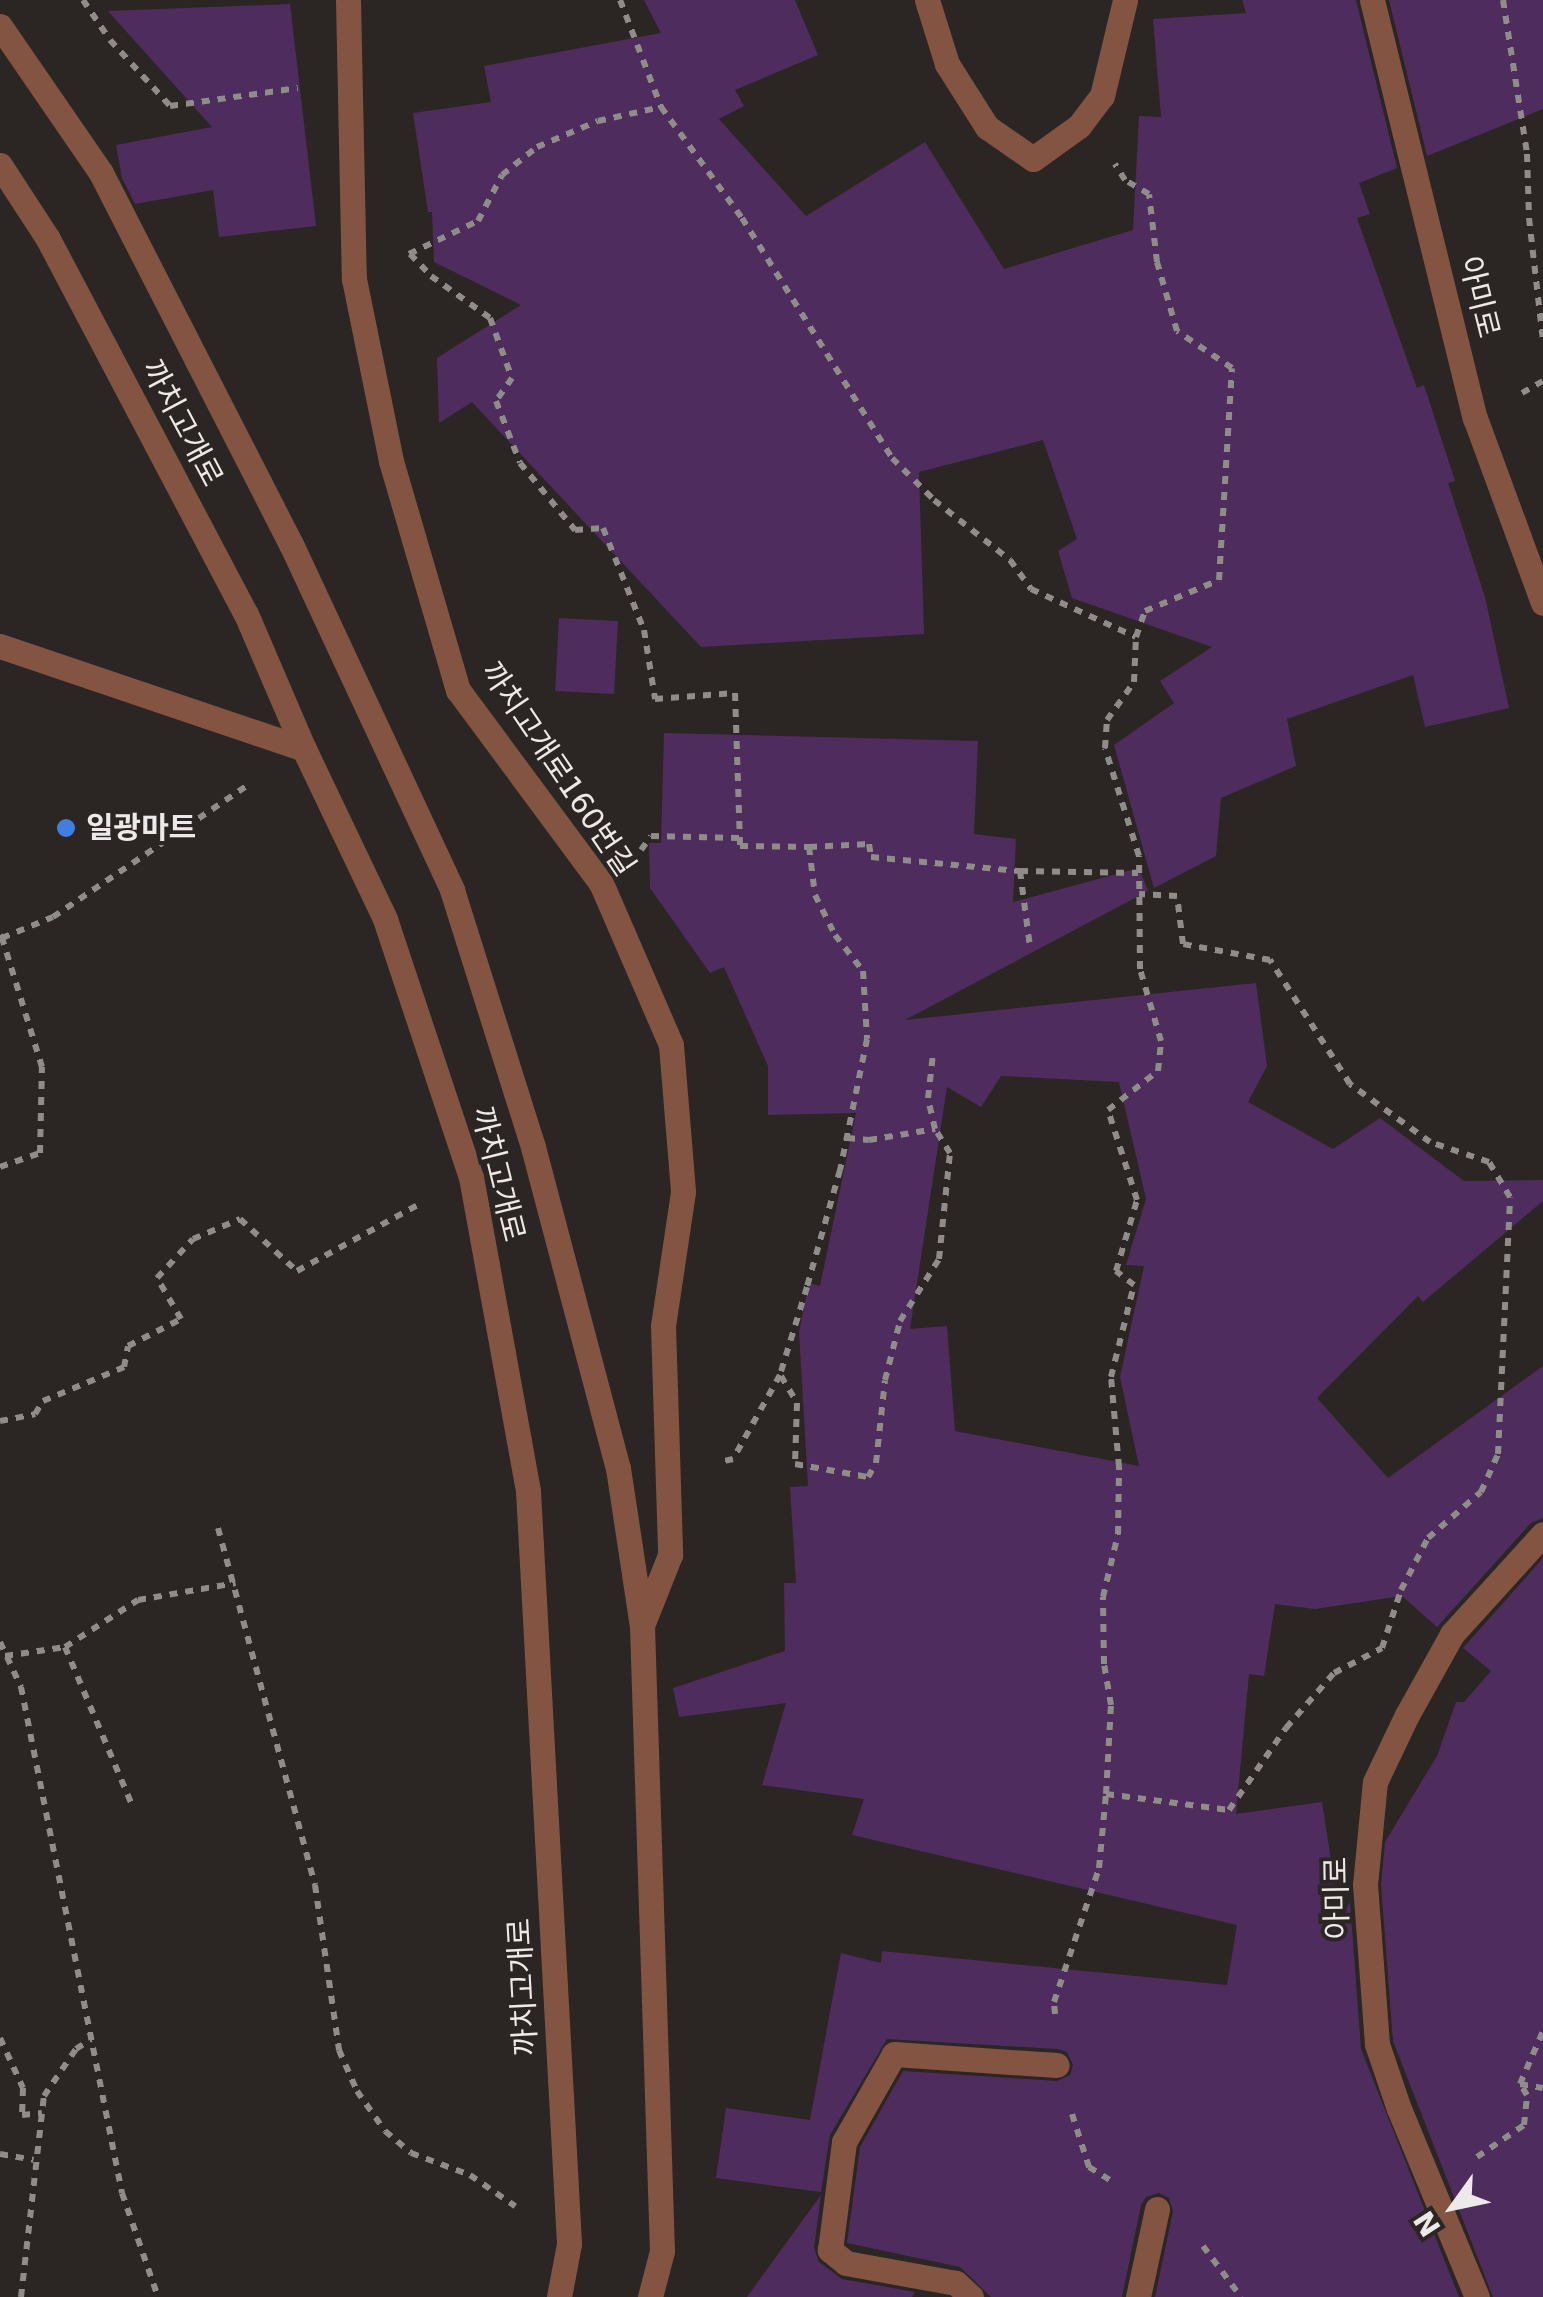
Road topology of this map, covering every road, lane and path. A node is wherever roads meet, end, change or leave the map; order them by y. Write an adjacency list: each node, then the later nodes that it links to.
1 (83, 0): 9 (path)
2 (348, 0): 9 (street, 까치고개로160번길)
3 (620, 0): 10 (path)
4 (927, 0): 11 (street)
5 (1125, 0): 11 (street)
6 (1372, 0): 16 (street, 아미로)
7 (1503, 0): 15 (path)
8 (0, 26): 39 (street)
9 (350, 84): 13 (street, 까치고개로160번길)
10 (661, 107): 14 (path); 17 (path)
11 (1079, 126): 17 (path)
12 (0, 165): 19 (street, 까치고개로)
13 (353, 250): 14 (path); 35 (street, 까치고개로160번길)
14 (410, 254): 20 (path)
15 (1543, 340)
16 (1543, 603)
17 (1136, 637): 24 (path)
18 (0, 646): 19 (street)
19 (304, 749): 26 (path); 32 (street, 까치고개로)
20 (739, 838): 21 (path); 22 (path)
21 (809, 847): 23 (path); 30 (path)
22 (634, 858)
23 (1020, 871): 24 (path); 27 (path)
24 (1138, 873): 25 (path)
25 (1139, 894): 43 (path); 43 (path)
26 (1, 936): 31 (path)
27 (1030, 947)
28 (933, 1054): 29 (path)
29 (936, 1128): 30 (path); 33 (path)
30 (847, 1138): 33 (path)
31 (0, 1167)
32 (471, 1177): 34 (path); 56 (street, 까치고개로)
33 (780, 1374): 35 (path)
34 (0, 1420)
35 (666, 1474): 39 (street, 까치고개로160번길)
36 (218, 1528): 38 (path)
37 (1543, 1534): 54 (street, 아미로)
38 (236, 1583): 41 (path); 56 (path)
39 (642, 1626): 60 (street)
40 (0, 1642): 42 (path)
41 (65, 1647): 42 (path); 44 (path)
42 (5, 1656): 47 (path)
43 (1106, 1794): 48 (path)
44 (132, 1805)
45 (1543, 2031): 49 (path)
46 (0, 2038): 51 (path)
47 (91, 2039): 51 (path); 58 (path)
48 (1057, 2065): 55 (path); 61 (street)
49 (1520, 2084): 50 (path); 54 (path)
50 (1543, 2088)
51 (42, 2113): 53 (path)
52 (0, 2154): 53 (path)
53 (34, 2160): 57 (path)
54 (1431, 2187): 64 (street, 아미로)
55 (1157, 2209): 62 (street); 63 (path)
56 (569, 2244): 59 (street, 까치고개로)
57 (20, 2297)
58 (158, 2297)
59 (559, 2297)
60 (650, 2297)
61 (971, 2297)
62 (1138, 2297)
63 (1241, 2297)
64 (1477, 2297)

